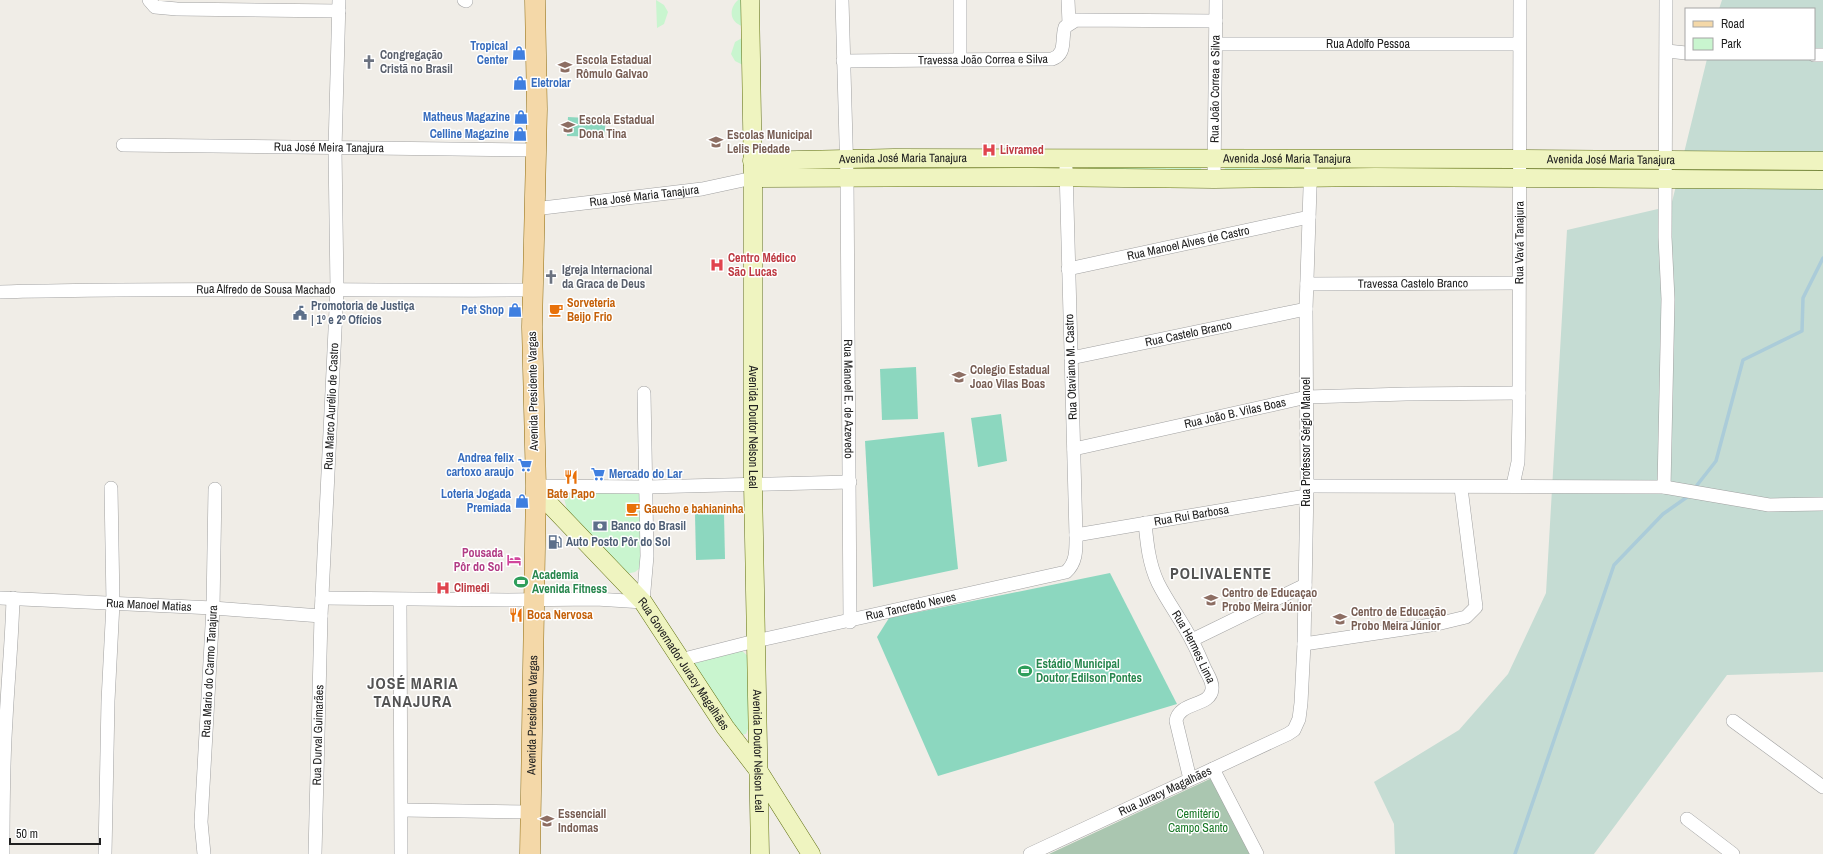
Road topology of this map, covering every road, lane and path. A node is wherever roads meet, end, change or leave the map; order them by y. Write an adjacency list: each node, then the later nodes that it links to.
1 (149, 0): 10 (street)
2 (535, 0): 21 (main road, Avenida Presidente Vargas)
3 (750, 0): 31 (street, Avenida Doutor Nelson Leal)
4 (842, 0): 18 (street, Rua Manoel E. de Azevedo)
5 (960, 0): 17 (street)
6 (1068, 0): 12 (street)
7 (1216, 0): 11 (street, Rua João Correa e Silva)
8 (1520, 0): 14 (street, Rua Vavá Tanajura)
9 (1666, 0): 15 (street)
10 (339, 6): 20 (street)
11 (1216, 21): 12 (street); 13 (street, Rua João Correa e Silva)
12 (1069, 23): 17 (street, Travessa João Correa e Silva)
13 (1216, 44): 14 (street, Rua Adolfo Pessoa); 25 (street, Rua João Correa e Silva)
14 (1519, 44): 27 (street, Rua Vavá Tanajura)
15 (1667, 51): 16 (street); 28 (street)
16 (1685, 53)
17 (960, 60): 18 (street, Travessa João Correa e Silva)
18 (843, 62): 22 (street, Rua Manoel E. de Azevedo)
19 (123, 145): 20 (street, Rua José Meira Tanajura)
20 (335, 149): 21 (street, Rua José Meira Tanajura); 46 (street, Rua Marco Aurélio de Castro)
21 (535, 150): 41 (main road, Avenida Presidente Vargas)
22 (846, 158): 23 (street, Avenida José Maria Tanajura); 31 (street, Avenida José Maria Tanajura); 32 (street, Rua Manoel E. de Azevedo)
23 (1066, 158): 25 (street, Avenida José Maria Tanajura); 33 (street, Rua Otaviano M. Castro)
24 (1311, 158): 25 (street, Avenida José Maria Tanajura); 26 (street, Avenida José Maria Tanajura); 34 (street, Rua Professor Sérgio Manoel)
25 (1215, 159): 37 (street, Rua João Correa e Silva)
26 (1440, 159): 27 (street, Avenida José Maria Tanajura); 36 (street)
27 (1520, 159): 28 (street, Avenida José Maria Tanajura); 35 (street, Rua Vavá Tanajura)
28 (1666, 160): 29 (street, Avenida José Maria Tanajura); 38 (street)
29 (1698, 161): 30 (street, Avenida José Maria Tanajura); 39 (street)
30 (1823, 161)
31 (752, 170): 32 (street, Avenida José Maria Tanajura); 41 (street, Rua José Maria Tanajura); 56 (street, Avenida Doutor Nelson Leal)
32 (846, 177): 33 (street, Avenida José Maria Tanajura); 55 (street, Rua Manoel E. de Azevedo)
33 (1066, 177): 37 (street, Avenida José Maria Tanajura); 43 (street, Rua Otaviano M. Castro)
34 (1310, 177): 36 (street, Avenida José Maria Tanajura); 37 (street, Avenida José Maria Tanajura); 42 (street, Rua Professor Sérgio Manoel)
35 (1520, 177): 36 (street, Avenida José Maria Tanajura); 38 (street, Avenida José Maria Tanajura); 44 (street, Rua Vavá Tanajura)
36 (1440, 178)
37 (1214, 179)
38 (1666, 179): 39 (street, Avenida José Maria Tanajura); 59 (street)
39 (1697, 179): 40 (street, Avenida José Maria Tanajura)
40 (1823, 180)
41 (534, 209): 47 (main road, Avenida Presidente Vargas)
42 (1309, 217): 43 (street, Rua Manoel Alves de Castro); 45 (street, Rua Professor Sérgio Manoel)
43 (1068, 269): 50 (street, Rua Otaviano M. Castro)
44 (1519, 283): 45 (street, Travessa Castelo Branco); 52 (street, Rua Vavá Tanajura)
45 (1307, 284): 49 (street, Rua Professor Sérgio Manoel)
46 (337, 289): 47 (street, Rua Alfredo de Sousa Machado); 48 (street, Rua Alfredo de Sousa Machado); 71 (street, Rua Marco Aurélio de Castro)
47 (532, 290): 61 (main road, Avenida Presidente Vargas)
48 (0, 292)
49 (1306, 310): 50 (street, Rua Castelo Branco); 53 (street, Rua Professor Sérgio Manoel)
50 (1071, 358): 54 (street, Rua Otaviano M. Castro)
51 (644, 393): 58 (street)
52 (1519, 393): 53 (street, Rua João B. Vilas Boas); 57 (street, Rua Vavá Tanajura)
53 (1307, 397): 54 (street, Rua João B. Vilas Boas); 64 (street, Rua Professor Sérgio Manoel)
54 (1074, 449): 67 (street, Rua Otaviano M. Castro)
55 (850, 482): 56 (street); 78 (street, Rua Manoel E. de Azevedo)
56 (753, 484): 58 (street); 80 (street, Avenida Doutor Nelson Leal)
57 (1514, 485): 59 (street, Rua Rui Barbosa); 62 (street, Rua Rui Barbosa)
58 (646, 487): 61 (street); 74 (street)
59 (1664, 487): 65 (street, Rua Rui Barbosa)
60 (111, 488): 75 (street)
61 (536, 488): 72 (main road, Avenida Presidente Vargas); 74 (street, Rua Governador Juracy Magalhães)
62 (1460, 488): 64 (street, Rua Rui Barbosa); 81 (street)
63 (215, 489): 76 (street, Rua Mario do Carmo Tanajura)
64 (1306, 491): 66 (street, Rua Rui Barbosa); 69 (street, Rua Professor Sérgio Manoel)
65 (1823, 504)
66 (1145, 523): 67 (street, Rua Rui Barbosa); 79 (street, Rua Hermes Lima)
67 (1076, 535): 68 (street, Rua Otaviano M. Castro)
68 (1066, 572): 78 (street, Rua Tancredo Neves)
69 (1305, 585): 79 (street); 81 (street, Rua Professor Sérgio Manoel)
70 (6, 598): 75 (street, Rua Manoel Matias); 92 (street)
71 (327, 598): 73 (street); 77 (street, Rua Marco Aurélio de Castro)
72 (534, 599): 73 (street); 74 (street); 90 (main road, Avenida Presidente Vargas)
73 (400, 600): 89 (street)
74 (643, 602): 82 (street, Rua Governador Juracy Magalhães)
75 (113, 603): 76 (street, Rua Manoel Matias); 93 (street)
76 (213, 608): 77 (street, Rua Manoel Matias); 94 (street, Rua Mario do Carmo Tanajura)
77 (321, 616): 95 (street, Rua Durval Guimarães)
78 (850, 622): 80 (street, Rua Tancredo Neves)
79 (1192, 640): 87 (street, Rua Hermes Lima)
80 (756, 641): 82 (street, Rua Tancredo Neves); 86 (street, Avenida Doutor Nelson Leal)
81 (1304, 644): 84 (street, Rua Professor Sérgio Manoel)
82 (680, 660): 86 (street, Rua Governador Juracy Magalhães)
83 (1732, 721): 88 (street)
84 (1297, 725): 85 (street, Rua Juracy Magalhães)
85 (1213, 769): 87 (street, Rua Juracy Magalhães); 101 (street)
86 (758, 770): 98 (street, Avenida Doutor Nelson Leal); 99 (street, Rua Governador Juracy Magalhães)
87 (1190, 779): 100 (street, Rua Juracy Magalhães)
88 (1823, 787)
89 (402, 810): 90 (street); 96 (street)
90 (531, 812): 97 (main road, Avenida Presidente Vargas)
91 (1687, 820): 102 (street)
92 (2, 854)
93 (105, 854)
94 (204, 854)
95 (315, 854)
96 (400, 854)
97 (530, 854)
98 (760, 854)
99 (811, 854)
100 (1030, 854)
101 (1257, 854)
102 (1733, 854)

